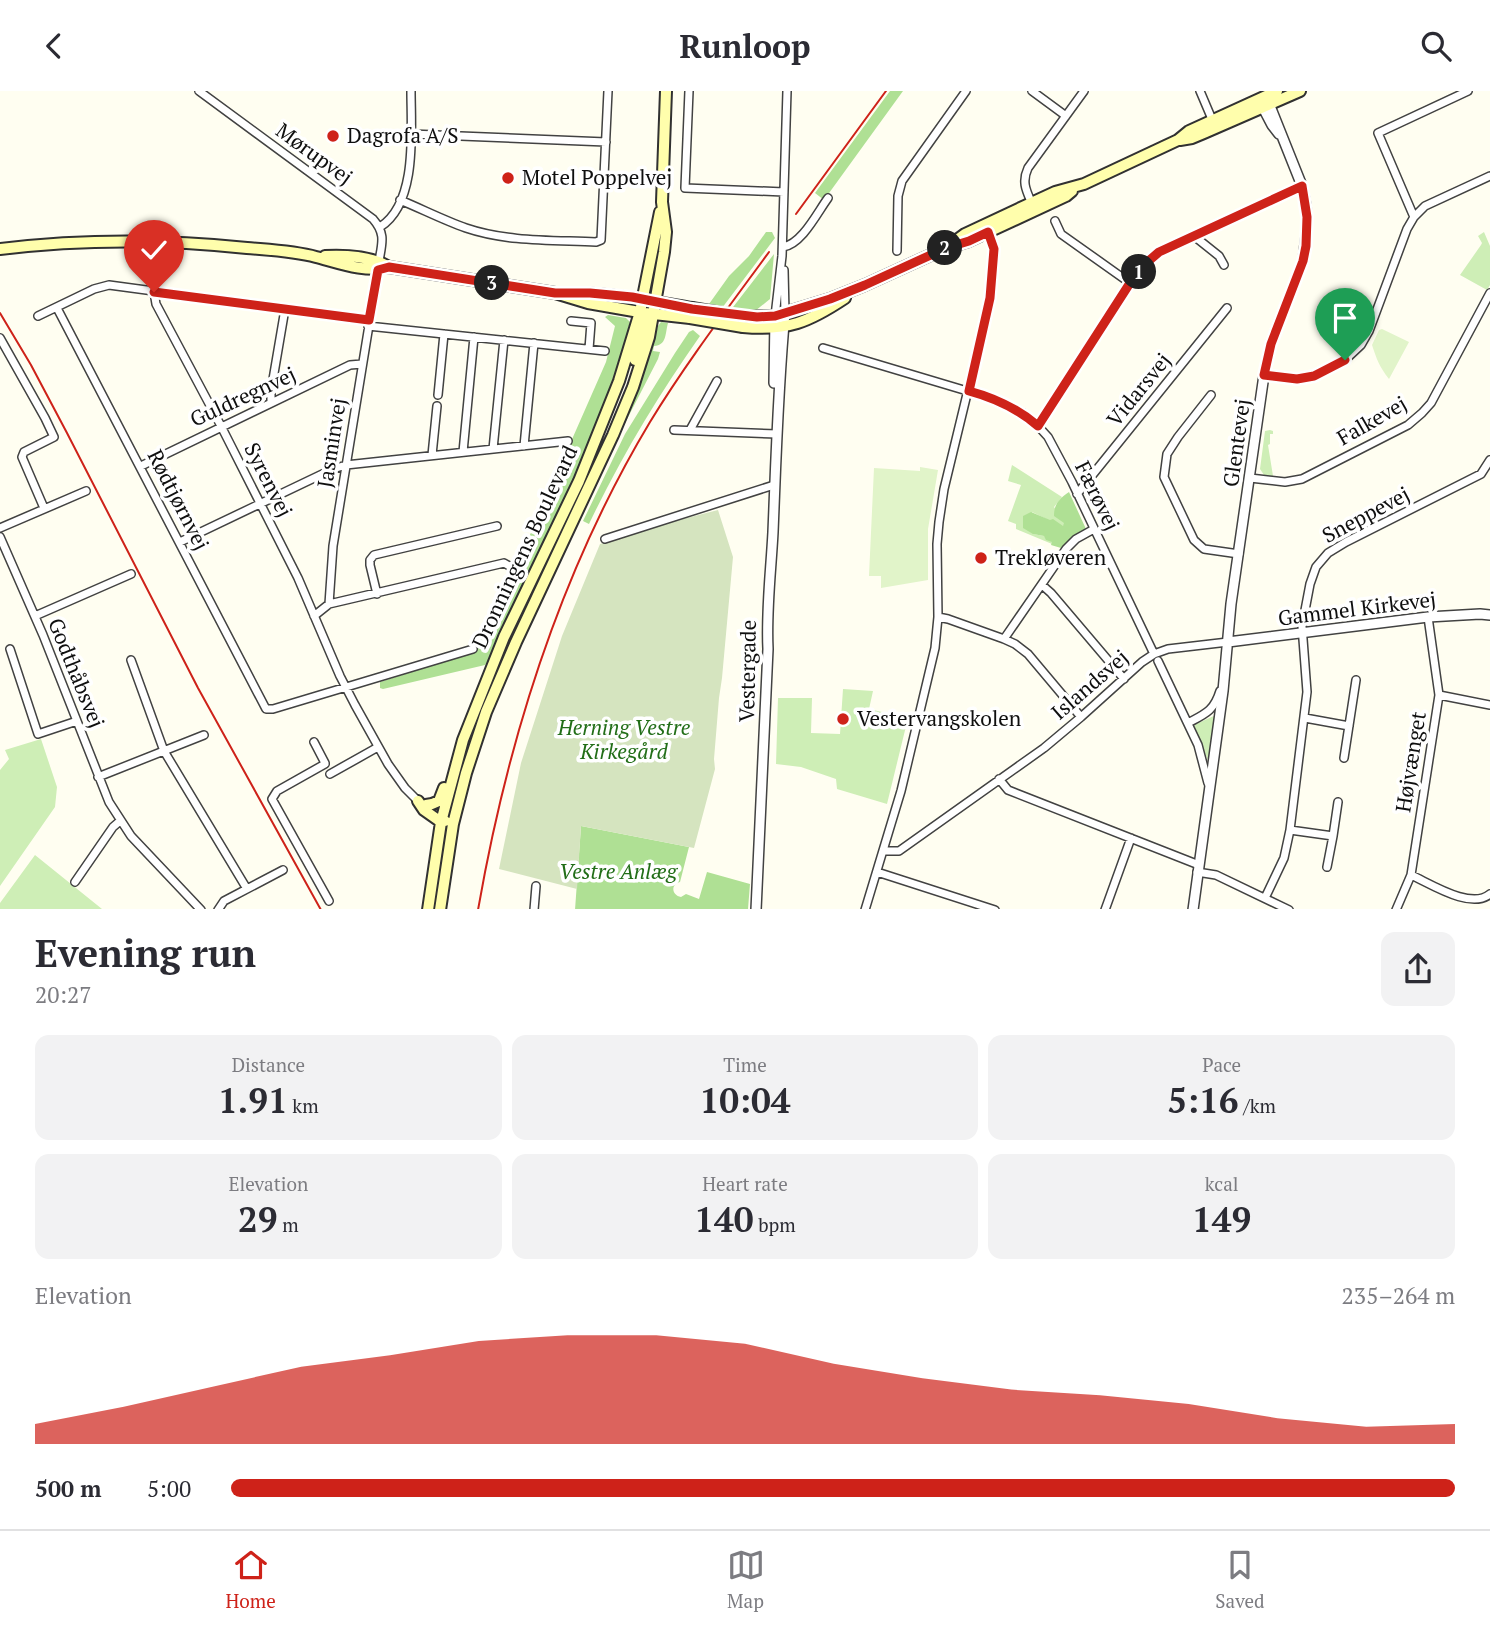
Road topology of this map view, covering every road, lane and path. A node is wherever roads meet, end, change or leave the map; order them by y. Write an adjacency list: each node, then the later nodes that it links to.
1 (199, 91): 29 (street, Mørupvej)
2 (411, 91): 18 (street)
3 (608, 91): 19 (street)
4 (666, 91): 25 (main road, Dronningens Boulevard)
5 (689, 91): 22 (street)
6 (787, 91): 22 (street)
7 (966, 91): 34 (street)
8 (1033, 91): 16 (street)
9 (1084, 91): 16 (street)
10 (1200, 91): 17 (street)
11 (1277, 91): 15 (main road)
12 (1286, 91): 15 (main road)
13 (1300, 91): 15 (main road)
14 (1468, 91): 27 (street)
15 (1265, 102): 17 (main road); 21 (street, Glentevej)
16 (1066, 116): 26 (street)
17 (1214, 124): 26 (main road)
18 (411, 134): 19 (street); 24 (street)
19 (606, 142): 24 (street)
20 (1490, 176): 27 (street)
21 (1302, 186): 31 (street); 59 (street, Glentevej)
22 (784, 192): 32 (street)
23 (828, 198): 32 (street)
24 (400, 199): 29 (street)
25 (662, 202): 42 (main road, Dronningens Boulevard); 42 (main road, Dronningens Boulevard)
26 (1033, 206): 30 (main road)
27 (1414, 217): 59 (street)
28 (1055, 221): 37 (street)
29 (380, 227): 36 (street)
30 (986, 229): 38 (main road); 61 (street)
31 (1194, 236): 35 (street); 37 (street)
32 (783, 247): 47 (street)
33 (0, 249): 36 (main road)
34 (897, 251)
35 (1224, 265)
36 (382, 266): 40 (main road); 49 (street, Jasminvej)
37 (1130, 283): 67 (street)
38 (865, 285): 47 (main road); 47 (main road)
39 (154, 292): 43 (street); 45 (street); 66 (street, Syrenvej)
40 (555, 293): 42 (main road); 42 (main road)
41 (1490, 293): 79 (street, Falkevej)
42 (648, 307): 47 (main road, bridge); 115 (main road, Dronningens Boulevard); 126 (main road, Dronningens Boulevard)
43 (57, 308): 46 (street); 77 (street, Rødtjørnvej)
44 (1227, 308): 82 (street, Vidarsvej)
45 (285, 309): 49 (street); 64 (street)
46 (38, 316)
47 (781, 320): 70 (street, Vestergade)
48 (571, 321): 56 (street)
49 (368, 323): 50 (street); 58 (street, Jasminvej)
50 (443, 334): 51 (street); 62 (street)
51 (474, 337): 53 (street); 74 (street)
52 (0, 338): 84 (street)
53 (504, 340): 54 (street); 73 (street)
54 (534, 343): 56 (street); 72 (street)
55 (823, 348): 61 (street, Færøvej)
56 (589, 349): 57 (street)
57 (606, 351)
58 (362, 364): 64 (street, Guldregnvej); 78 (street, Jasminvej)
59 (1264, 375): 79 (street, Glentevej)
60 (716, 381): 69 (street)
61 (969, 391): 67 (street, Færøvej); 100 (street)
62 (438, 395)
63 (1211, 395): 91 (street)
64 (271, 403): 66 (street, Guldregnvej)
65 (437, 406): 75 (street)
66 (221, 426): 77 (street, Guldregnvej); 83 (street, Syrenvej)
67 (1038, 426): 82 (street, Færøvej)
68 (674, 430): 69 (street)
69 (691, 431): 70 (street)
70 (776, 434): 80 (street, Vestergade)
71 (568, 441): 72 (street)
72 (524, 446): 73 (street)
73 (493, 449): 74 (street)
74 (463, 452): 75 (street)
75 (432, 456): 78 (street)
76 (1490, 460): 102 (street, Sneppevej)
77 (141, 465): 90 (street, Rødtjørnvej)
78 (346, 465): 83 (street); 96 (street, Jasminvej)
79 (1250, 478): 91 (street, Glentevej)
80 (774, 485): 89 (street); 156 (street, Vestergade)
81 (86, 491): 84 (street)
82 (1077, 495): 87 (street, Færøvej)
83 (260, 503): 90 (street); 99 (street, Syrenvej)
84 (44, 509): 86 (street)
85 (496, 526): 95 (street)
86 (0, 528)
87 (1094, 529): 94 (street); 107 (street, Færøvej)
88 (0, 537): 98 (street, Godthåbsvej)
89 (605, 539)
90 (180, 542): 112 (street, Rødtjørnvej)
91 (1239, 554): 104 (street, Glentevej)
92 (511, 567): 95 (street)
93 (131, 574): 98 (street)
94 (1042, 585): 103 (street); 110 (street)
95 (377, 594): 96 (street)
96 (329, 604): 99 (street)
97 (1490, 615): 101 (street, Gammel Kirkevej)
98 (35, 616): 118 (street, Godthåbsvej)
99 (314, 616): 112 (street, Syrenvej)
100 (938, 617): 103 (street); 138 (street)
101 (1427, 617): 102 (street, Gammel Kirkevej); 113 (street, Højvænget)
102 (1302, 632): 104 (street, Gammel Kirkevej); 117 (street, Sneppevej)
103 (1004, 639): 116 (street)
104 (1228, 642): 107 (street, Islandsvej); 109 (street, Glentevej)
105 (10, 649): 118 (street)
106 (473, 649): 112 (street)
107 (1156, 657): 110 (street, Islandsvej); 119 (street, Færøvej)
108 (131, 660): 124 (street)
109 (1224, 677): 119 (street, Glentevej); 130 (street, Glentevej)
110 (1124, 679): 116 (street, Islandsvej)
111 (1356, 680): 120 (street)
112 (346, 686): 123 (street, Syrenvej)
113 (1439, 695): 114 (street); 143 (street, Højvænget)
114 (1490, 705)
115 (486, 712): 133 (main road); 144 (main road, Dronningens Boulevard)
116 (1081, 717): 129 (street, Islandsvej)
117 (1305, 718): 120 (street); 135 (street, Sneppevej)
118 (77, 721): 128 (street, Godthåbsvej)
119 (1188, 723): 130 (street, Færøvej)
120 (1349, 726): 125 (street)
121 (204, 735): 124 (street)
122 (314, 742): 150 (street)
123 (378, 747): 127 (street); 132 (street, Syrenvej)
124 (164, 751): 128 (street); 147 (street)
125 (1344, 758)
126 (455, 768): 132 (main road); 133 (main road, Dronningens Boulevard)
127 (330, 774)
128 (98, 777): 134 (street, Godthåbsvej)
129 (999, 779): 137 (street); 138 (street, Islandsvej)
130 (1209, 787): 140 (street, Glentevej)
131 (1338, 802): 136 (street)
132 (422, 803): 133 (main road)
133 (443, 819): 144 (main road); 153 (main road, Dronningens Boulevard)
134 (120, 821): 145 (street); 151 (street, Godthåbsvej)
135 (1290, 830): 136 (street); 148 (street, Sneppevej)
136 (1333, 836): 139 (street)
137 (1131, 838): 140 (street); 159 (street)
138 (883, 851): 142 (street)
139 (1327, 867)
140 (1198, 868): 148 (street); 160 (street, Glentevej)
141 (283, 870): 147 (street)
142 (877, 872): 157 (street); 158 (street)
143 (1411, 875): 149 (street); 162 (street, Højvænget)
144 (445, 877): 154 (main road, Dronningens Boulevard)
145 (75, 882)
146 (536, 886): 155 (street)
147 (247, 889): 152 (street)
148 (1265, 898): 161 (street)
149 (1489, 899)
150 (329, 901)
151 (201, 909)
152 (218, 909)
153 (428, 909)
154 (440, 909)
155 (534, 909)
156 (756, 909)
157 (866, 909)
158 (995, 909)
159 (1105, 909)
160 (1193, 909)
161 (1289, 909)
162 (1396, 909)

